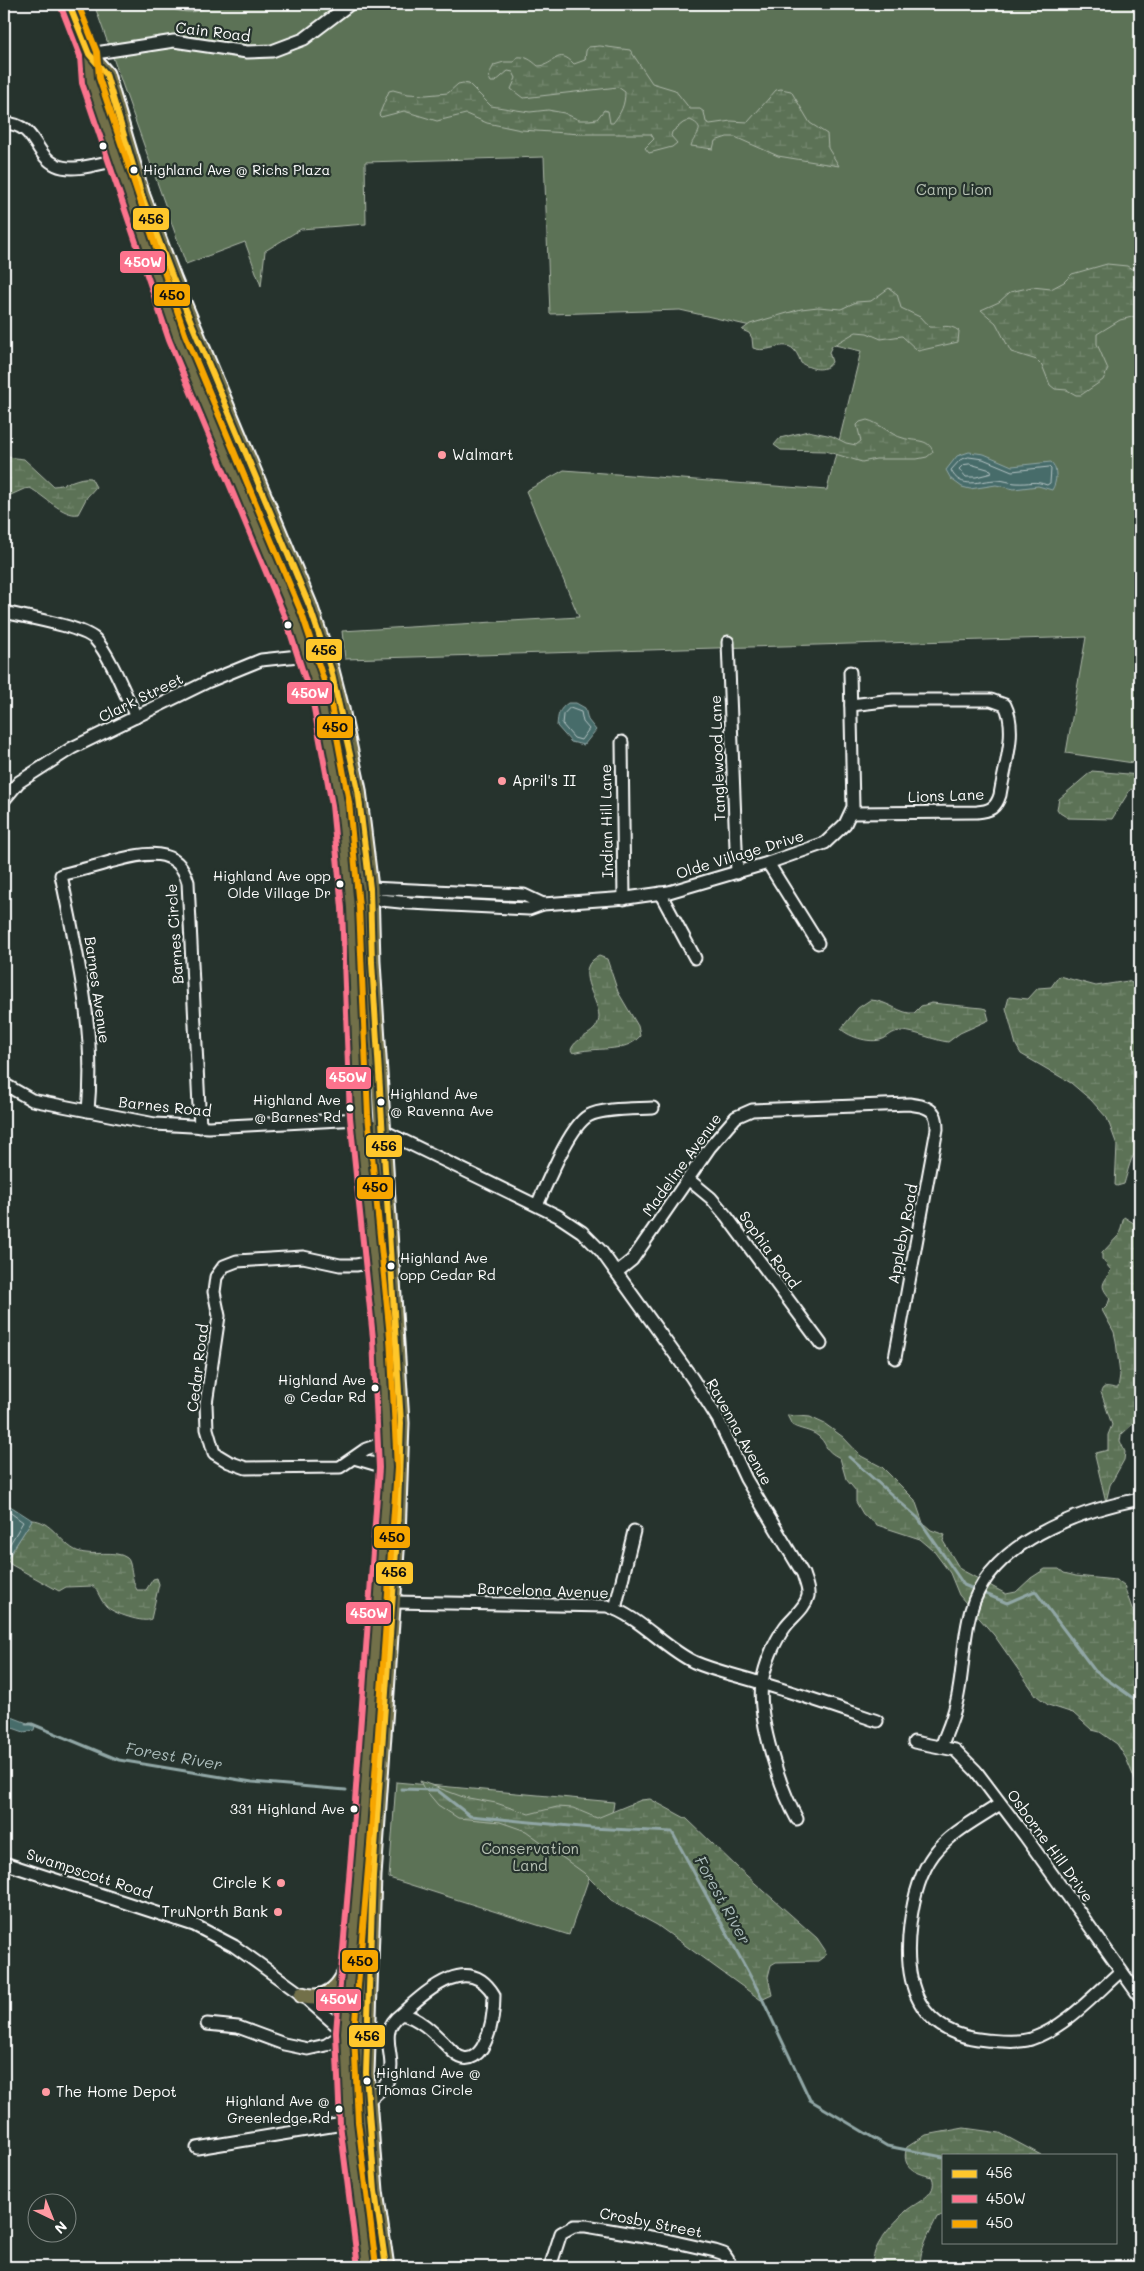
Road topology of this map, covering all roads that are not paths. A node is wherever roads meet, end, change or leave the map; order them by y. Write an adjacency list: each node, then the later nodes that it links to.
1 (350, 4): 3 (street, Cain Road)
2 (70, 7): 3 (main road)
3 (89, 54): 5 (main road); 19 (main road)
4 (4, 123): 5 (street)
5 (117, 160): 8 (main road)
6 (4, 612): 11 (street)
7 (728, 642): 16 (street, Tanglewood Lane)
8 (308, 655): 11 (street, Clark Street); 18 (main road)
9 (850, 672): 10 (street, Olde Village Drive)
10 (852, 704): 14 (street, Olde Village Drive); 14 (street, Lions Lane)
11 (136, 717): 13 (street, Clark Street)
12 (622, 742): 21 (street, Indian Hill Lane)
13 (4, 800)
14 (851, 814): 15 (street, Olde Village Drive)
15 (768, 863): 16 (street, Olde Village Drive); 22 (street)
16 (737, 873): 20 (street, Olde Village Drive)
17 (61, 875): 26 (street, Barnes Avenue); 29 (street, Barnes Circle)
18 (349, 892): 19 (street, Olde Village Drive); 28 (main road)
19 (371, 893): 21 (street, Olde Village Drive); 30 (main road)
20 (660, 893): 21 (street, Olde Village Drive); 23 (street)
21 (624, 899)
22 (818, 943)
23 (695, 958)
24 (4, 1084): 26 (street, Barnes Road)
25 (652, 1108): 32 (street)
26 (88, 1111): 29 (street, Barnes Road)
27 (936, 1115): 31 (street, Madeline Avenue); 36 (street, Appleby Road)
28 (359, 1119): 29 (street, Barnes Road); 30 (street, Ravenna Avenue); 33 (main road)
29 (200, 1127)
30 (382, 1129): 32 (street, Ravenna Avenue); 42 (main road)
31 (688, 1179): 34 (street, Madeline Avenue); 35 (street, Sophia Road)
32 (537, 1205): 34 (street, Ravenna Avenue)
33 (374, 1262): 37 (main road); 38 (street, Cedar Road)
34 (616, 1272): 44 (street, Ravenna Avenue)
35 (821, 1344)
36 (895, 1358)
37 (387, 1442): 38 (street, Cedar Road); 39 (main road)
38 (354, 1458): 39 (street)
39 (388, 1468): 51 (main road)
40 (1140, 1499): 47 (street)
41 (634, 1531): 43 (street)
42 (393, 1602): 43 (street, Barcelona Avenue); 58 (main road)
43 (614, 1608): 44 (street, Barcelona Avenue)
44 (762, 1683): 45 (street, Barcelona Avenue); 49 (street, Ravenna Avenue)
45 (877, 1721)
46 (914, 1742): 47 (street, Osborne Hill Drive)
47 (941, 1747): 48 (street, Osborne Hill Drive)
48 (1000, 1804): 52 (street, Osborne Hill Drive); 52 (street)
49 (797, 1819)
50 (4, 1863): 53 (street, Swampscott Road)
51 (350, 1961): 53 (main road); 57 (main road)
52 (1121, 1971): 54 (street, Osborne Hill Drive)
53 (302, 1995): 57 (street, Swampscott Road)
54 (1140, 1997)
55 (401, 2014): 55 (street); 59 (street)
56 (207, 2024): 57 (street)
57 (345, 2034): 58 (street); 60 (main road)
58 (367, 2036): 59 (main road)
59 (368, 2101): 64 (main road)
60 (349, 2123): 61 (street); 63 (main road)
61 (197, 2148)
62 (729, 2264): 65 (street, Crosby Street)
63 (366, 2267)
64 (386, 2267)
65 (550, 2267)

